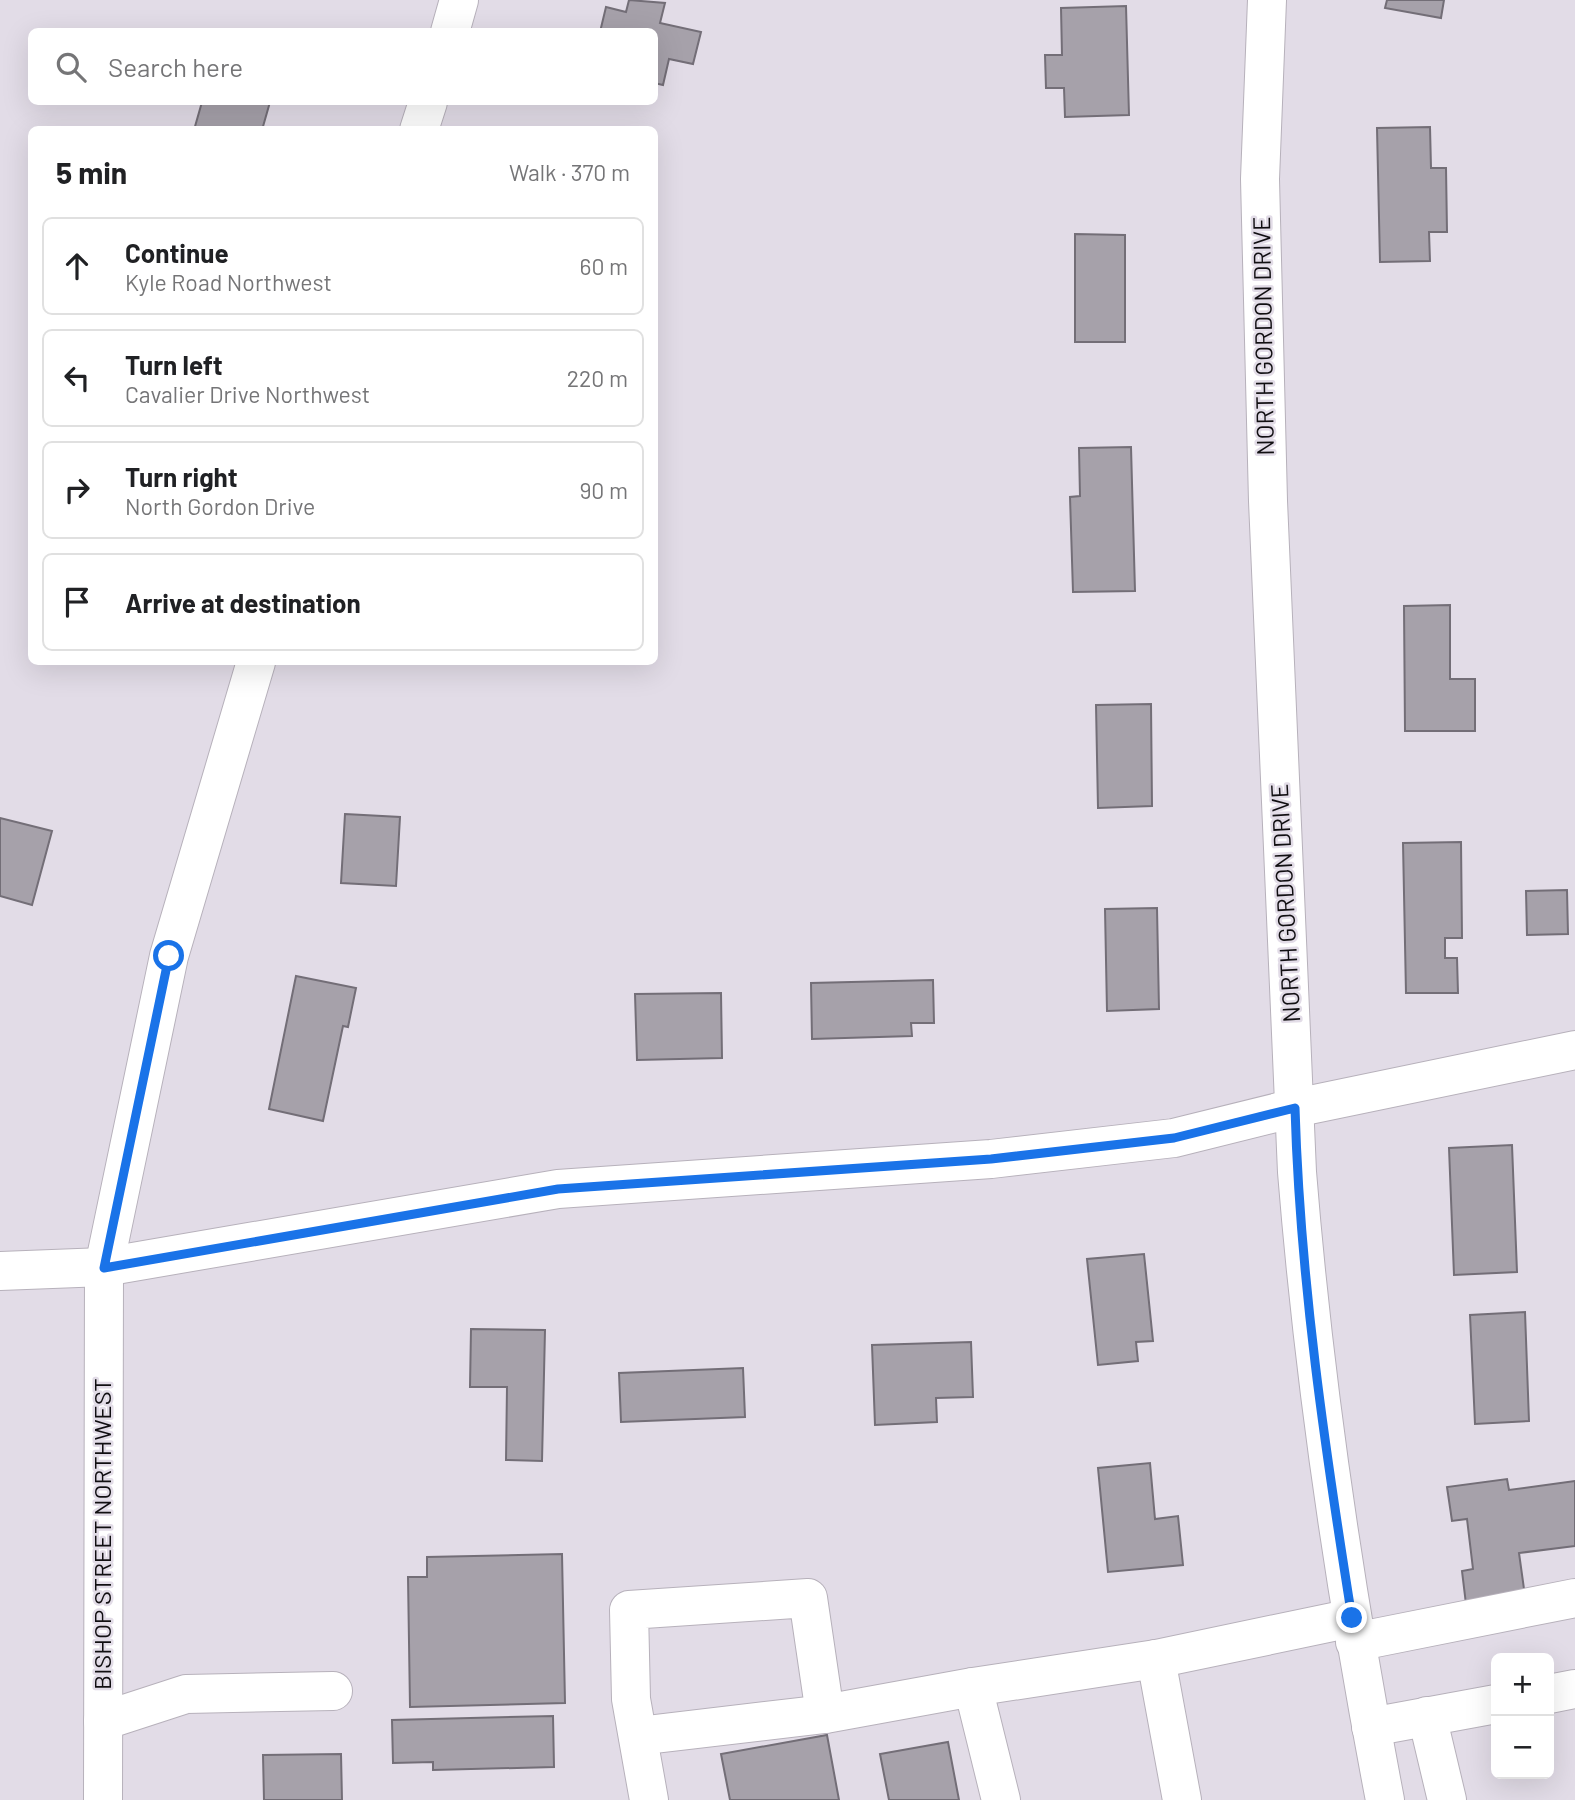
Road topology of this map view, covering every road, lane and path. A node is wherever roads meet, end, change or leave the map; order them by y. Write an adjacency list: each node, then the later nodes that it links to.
1 (459, 0): 3 (street)
2 (1267, 0): 8 (street, NORTH GORDON DRIVE)
3 (451, 28)
4 (427, 105): 5 (street)
5 (420, 126)
6 (255, 665): 9 (street, BISHOP STREET NORTHWEST)
7 (1575, 1050): 8 (street)
8 (1295, 1108): 9 (street); 12 (street, NORTH GORDON DRIVE)
9 (104, 1268): 10 (street); 21 (street, BISHOP STREET NORTHWEST)
10 (0, 1271)
11 (1575, 1598): 12 (street)
12 (1354, 1630): 13 (street); 22 (street, NORTH GORDON DRIVE)
13 (1156, 1659): 14 (street); 27 (street)
14 (973, 1687): 19 (street); 26 (street)
15 (1575, 1689): 17 (street)
16 (333, 1691): 21 (street)
17 (1554, 1693)
18 (1491, 1705): 20 (street)
19 (825, 1714): 23 (street); 23 (street)
20 (1427, 1716): 22 (street); 29 (street)
21 (103, 1720): 24 (street, BISHOP STREET NORTHWEST)
22 (1371, 1727): 28 (street, NORTH GORDON DRIVE)
23 (638, 1737): 25 (street)
24 (103, 1800)
25 (649, 1800)
26 (1001, 1800)
27 (1182, 1800)
28 (1385, 1800)
29 (1447, 1800)

